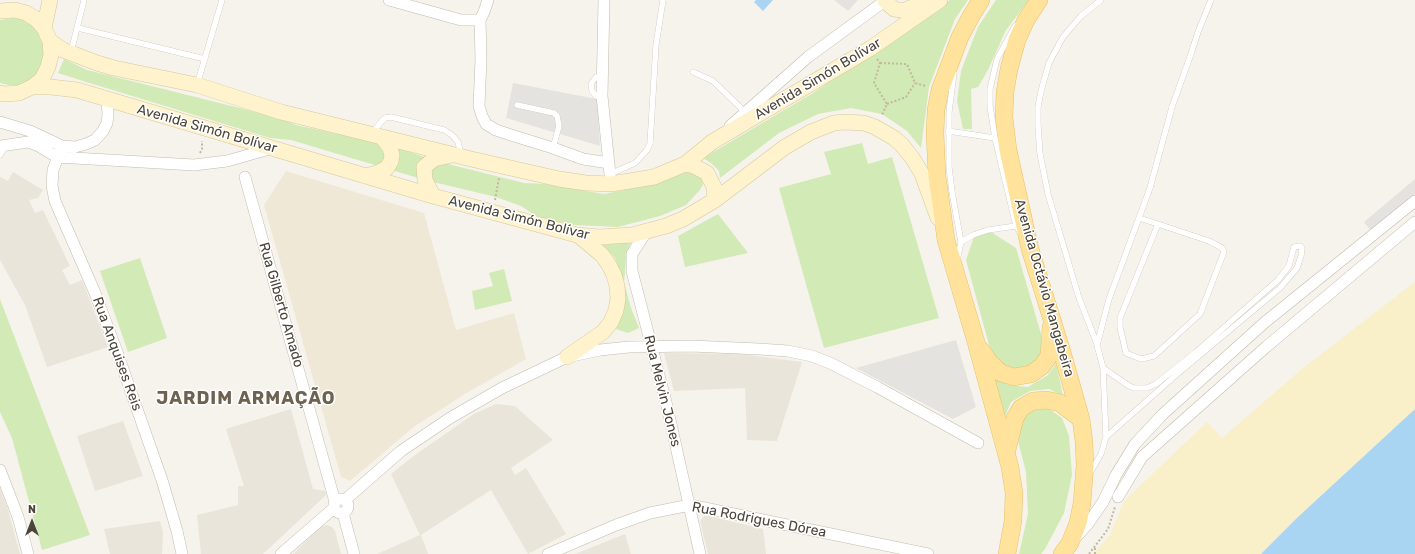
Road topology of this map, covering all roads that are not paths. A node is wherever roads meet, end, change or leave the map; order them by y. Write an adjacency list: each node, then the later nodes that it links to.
1 (7, 0): 16 (street)
2 (50, 0): 19 (street)
3 (84, 0): 18 (lane)
4 (222, 0): 22 (lane)
5 (389, 0): 17 (street)
6 (488, 0): 17 (street)
7 (604, 0): 43 (street)
8 (663, 0): 43 (lane)
9 (886, 0): 10 (street); 29 (street)
10 (931, 0)
11 (940, 0): 34 (street, Avenida Simón Bolívar)
12 (981, 0): 20 (main road)
13 (1039, 0): 33 (lane); 56 (main road, Avenida Octávio Mangabeira)
14 (1101, 0): 59 (lane)
15 (1211, 0): 49 (lane)
16 (0, 10): 19 (street, Avenida Simón Bolívar)
17 (480, 20): 38 (street)
18 (78, 28): 21 (lane); 22 (lane)
19 (47, 35): 21 (street, Avenida Simón Bolívar); 25 (street)
20 (960, 37): 31 (lane); 55 (main road)
21 (71, 53): 24 (street, Avenida Simón Bolívar)
22 (205, 58): 24 (lane)
23 (693, 72): 29 (lane)
24 (197, 85): 32 (street, Avenida Simón Bolívar)
25 (32, 88): 26 (street); 27 (street, Avenida Simón Bolívar)
26 (0, 93)
27 (106, 99): 36 (street); 37 (street, Avenida Simón Bolívar)
28 (517, 105): 38 (lane)
29 (745, 112): 34 (street)
30 (0, 122): 36 (street)
31 (948, 131): 33 (lane); 55 (lane)
32 (377, 135): 40 (street, Avenida Simón Bolívar); 40 (lane); 44 (street)
33 (995, 138): 52 (lane)
34 (712, 142): 42 (street, Avenida Simón Bolívar)
35 (3, 146): 39 (lane); 41 (street)
36 (62, 146): 41 (street, Rua Anquises Reis)
37 (274, 148): 41 (street); 44 (street, Avenida Simón Bolívar)
38 (553, 148): 43 (street)
39 (0, 155)
40 (458, 156): 43 (street, Avenida Simón Bolívar); 46 (street)
41 (57, 157): 74 (street, Rua Anquises Reis)
42 (685, 164): 43 (street, Avenida Simón Bolívar); 47 (street)
43 (610, 174)
44 (365, 176): 46 (street, Avenida Simón Bolívar)
45 (245, 177): 71 (street, Rua Gilberto Amado)
46 (433, 196): 54 (street, Avenida Simón Bolívar)
47 (715, 200): 53 (street, Avenida Simón Bolívar); 55 (street, Avenida Simón Bolívar)
48 (1415, 201): 72 (street)
49 (1139, 218): 51 (lane); 59 (lane)
50 (1415, 222): 69 (street)
51 (1158, 224): 51 (lane)
52 (1016, 226): 55 (lane); 56 (lane)
53 (646, 232): 54 (street, Avenida Simón Bolívar); 60 (street, Rua Melvin Jones)
54 (577, 235): 61 (street)
55 (953, 241): 58 (main road)
56 (1030, 249): 57 (main road, Avenida Octávio Mangabeira)
57 (1051, 317): 58 (main road); 63 (main road, Avenida Octávio Mangabeira)
58 (976, 342): 66 (main road)
59 (1097, 345): 62 (lane)
60 (651, 346): 61 (street); 65 (street); 70 (street, Rua Melvin Jones)
61 (567, 357): 71 (street)
62 (1103, 368): 64 (lane); 64 (lane)
63 (1081, 419): 66 (main road); 68 (main road, Avenida Octávio Mangabeira)
64 (1106, 437): 68 (lane)
65 (978, 443)
66 (1006, 452): 80 (main road)
67 (0, 470): 73 (street)
68 (1084, 484): 72 (main road, Avenida Octávio Mangabeira)
69 (1118, 497)
70 (690, 505): 77 (street, Rua Rodrigues Dórea); 78 (street, Rua Melvin Jones); 79 (street, Rua Rodrigues Dórea)
71 (339, 506): 75 (street); 76 (street, Rua Gilberto Amado)
72 (1066, 549)
73 (28, 554)
74 (182, 554)
75 (281, 554)
76 (354, 554)
77 (548, 554)
78 (700, 554)
79 (928, 554)
80 (1007, 554)

